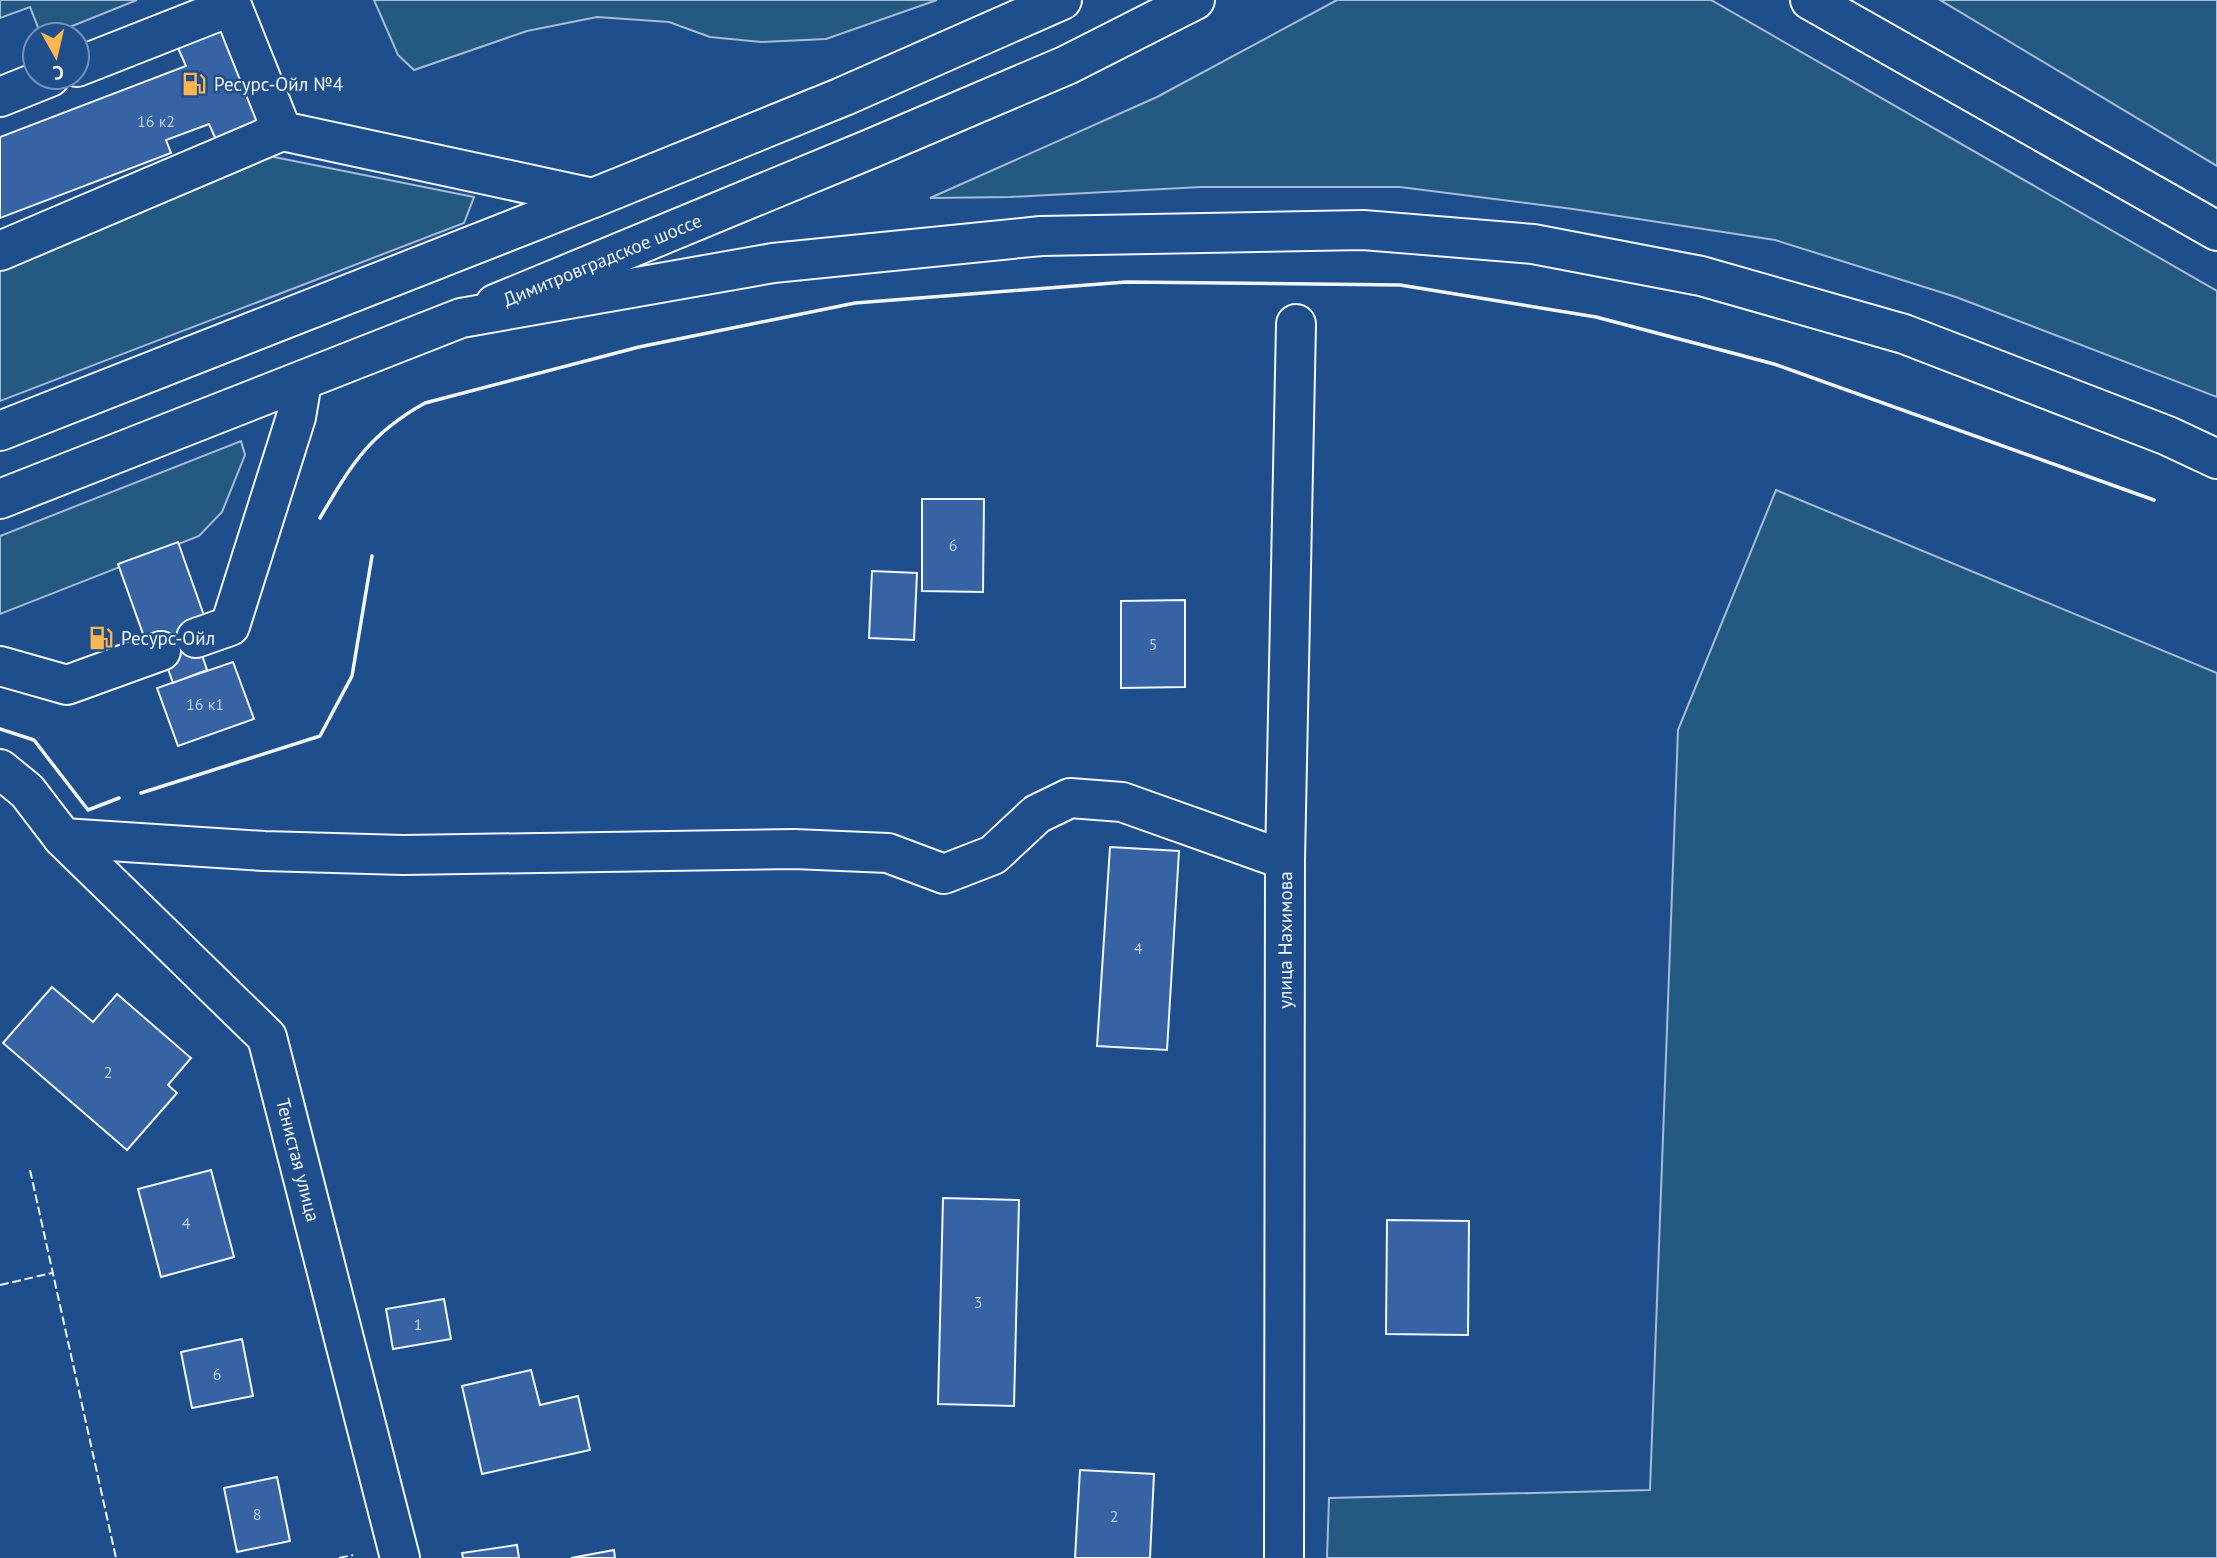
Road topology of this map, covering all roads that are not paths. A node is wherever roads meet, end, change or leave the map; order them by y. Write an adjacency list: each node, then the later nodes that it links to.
1 (1062, 0): 9 (main road)
2 (1195, 0): 12 (main road, Димитровградское шоссе)
3 (1810, 0): 10 (main road)
4 (236, 3): 5 (main road); 8 (main road)
5 (91, 60)
6 (21, 89): 7 (main road)
7 (0, 97)
8 (282, 131): 9 (main road); 11 (main road)
9 (593, 198): 15 (main road)
10 (2217, 231)
11 (0, 251)
12 (461, 318): 14 (main road, Димитровградское шоссе); 16 (main road)
13 (1296, 324): 21 (main road, улица Нахимова)
14 (302, 382): 17 (main road, Димитровградское шоссе); 18 (main road)
15 (0, 431)
16 (2217, 459)
17 (0, 499)
18 (0, 666)
19 (0, 769): 20 (main road, Тенистая улица)
20 (63, 838): 21 (main road); 22 (main road, Тенистая улица)
21 (1285, 860): 23 (main road, улица Нахимова)
22 (400, 1558)
23 (1283, 1558)

